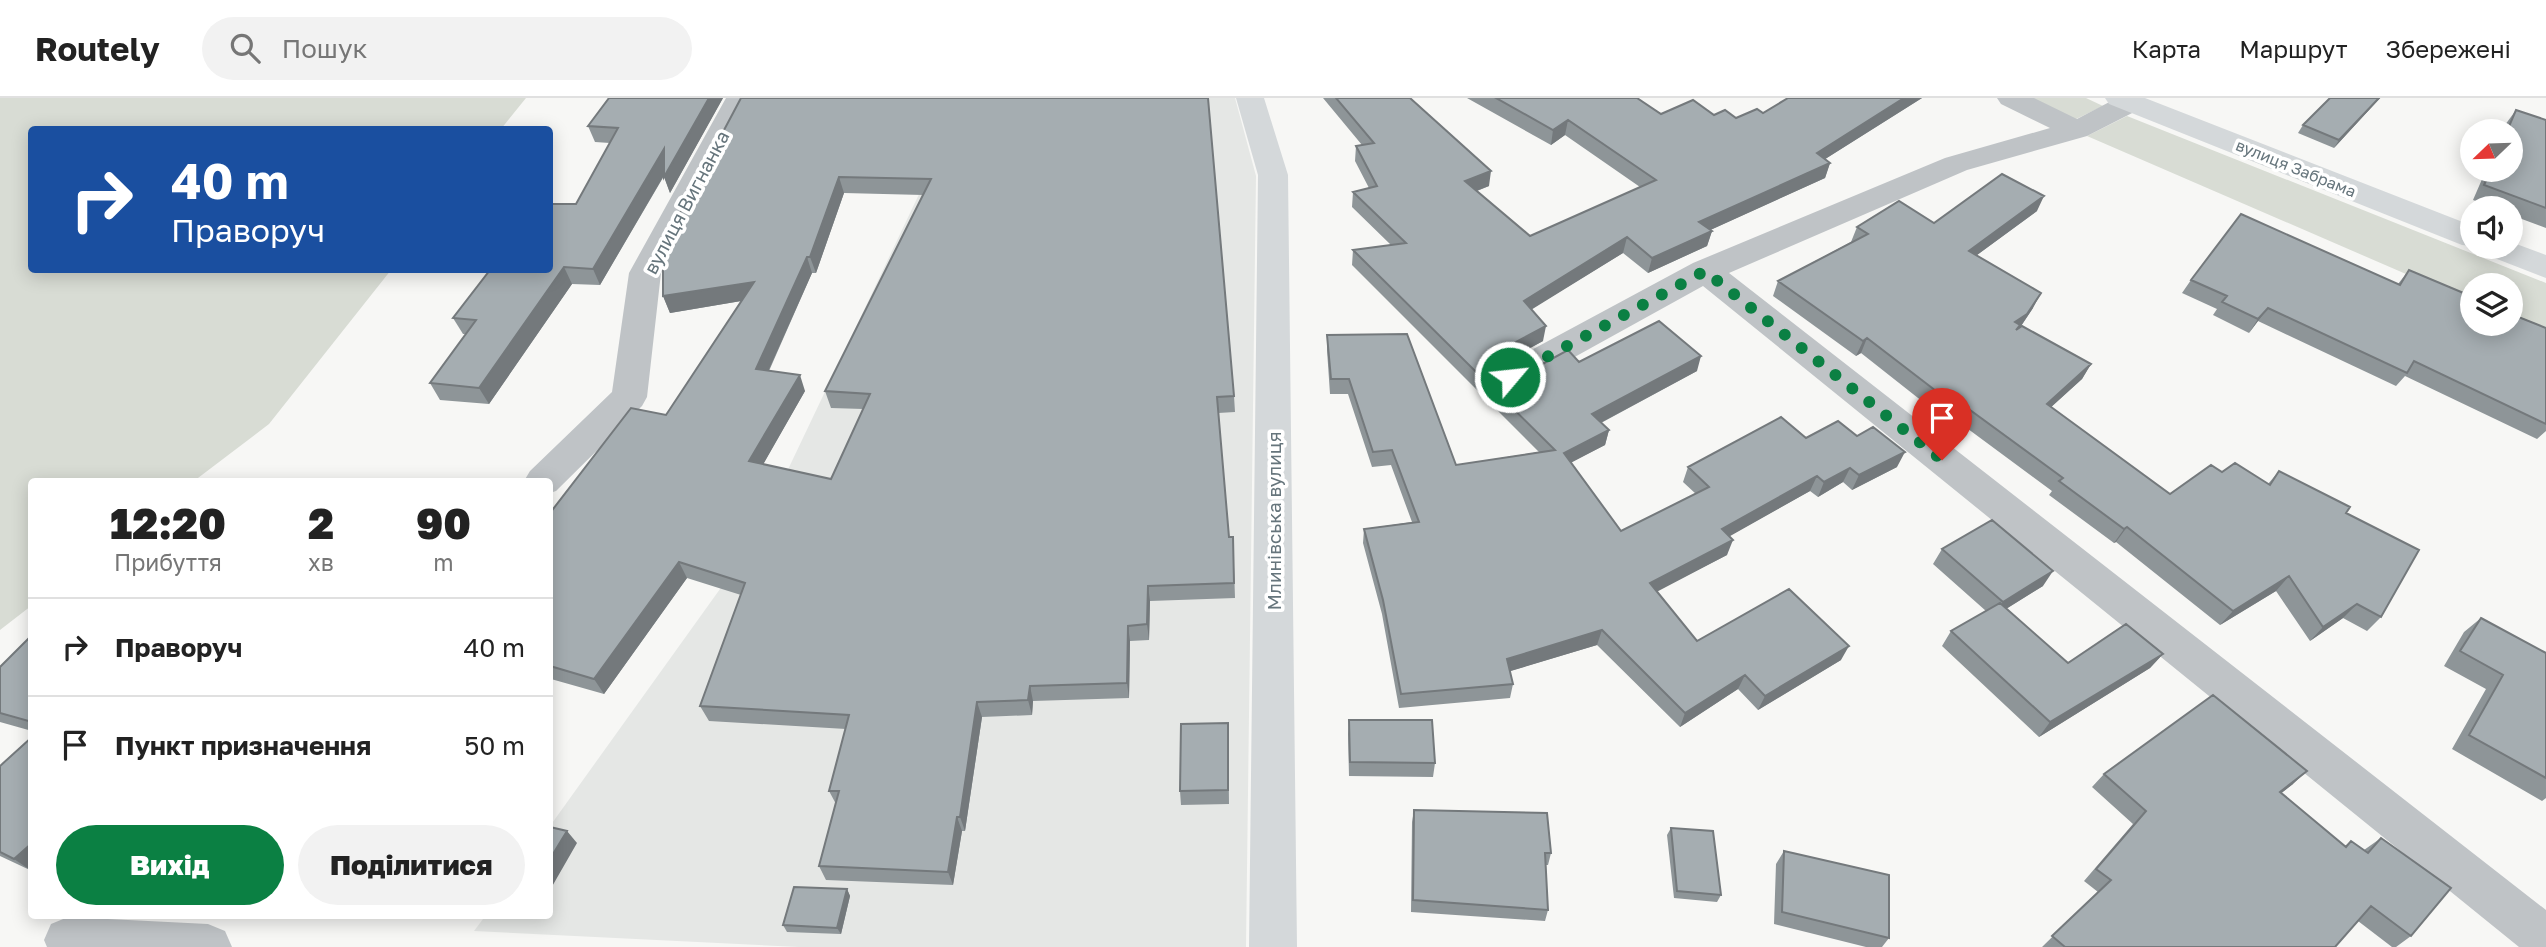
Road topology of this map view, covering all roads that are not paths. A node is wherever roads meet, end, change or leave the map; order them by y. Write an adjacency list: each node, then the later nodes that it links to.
1 (740, 98): 11 (street, вулиця Вигнанка)
2 (1250, 98): 15 (main road, Млинівська вулиця)
3 (2011, 98): 5 (street)
4 (2124, 101): 5 (street); 6 (main road, вулиця Забрама)
5 (2077, 130): 9 (street)
6 (2460, 233)
7 (2523, 258): 8 (main road)
8 (2546, 267)
9 (1705, 271): 10 (street); 13 (street)
10 (1510, 377)
11 (545, 478)
12 (74, 934): 14 (street)
13 (2546, 939)
14 (208, 947)
15 (1273, 947)

